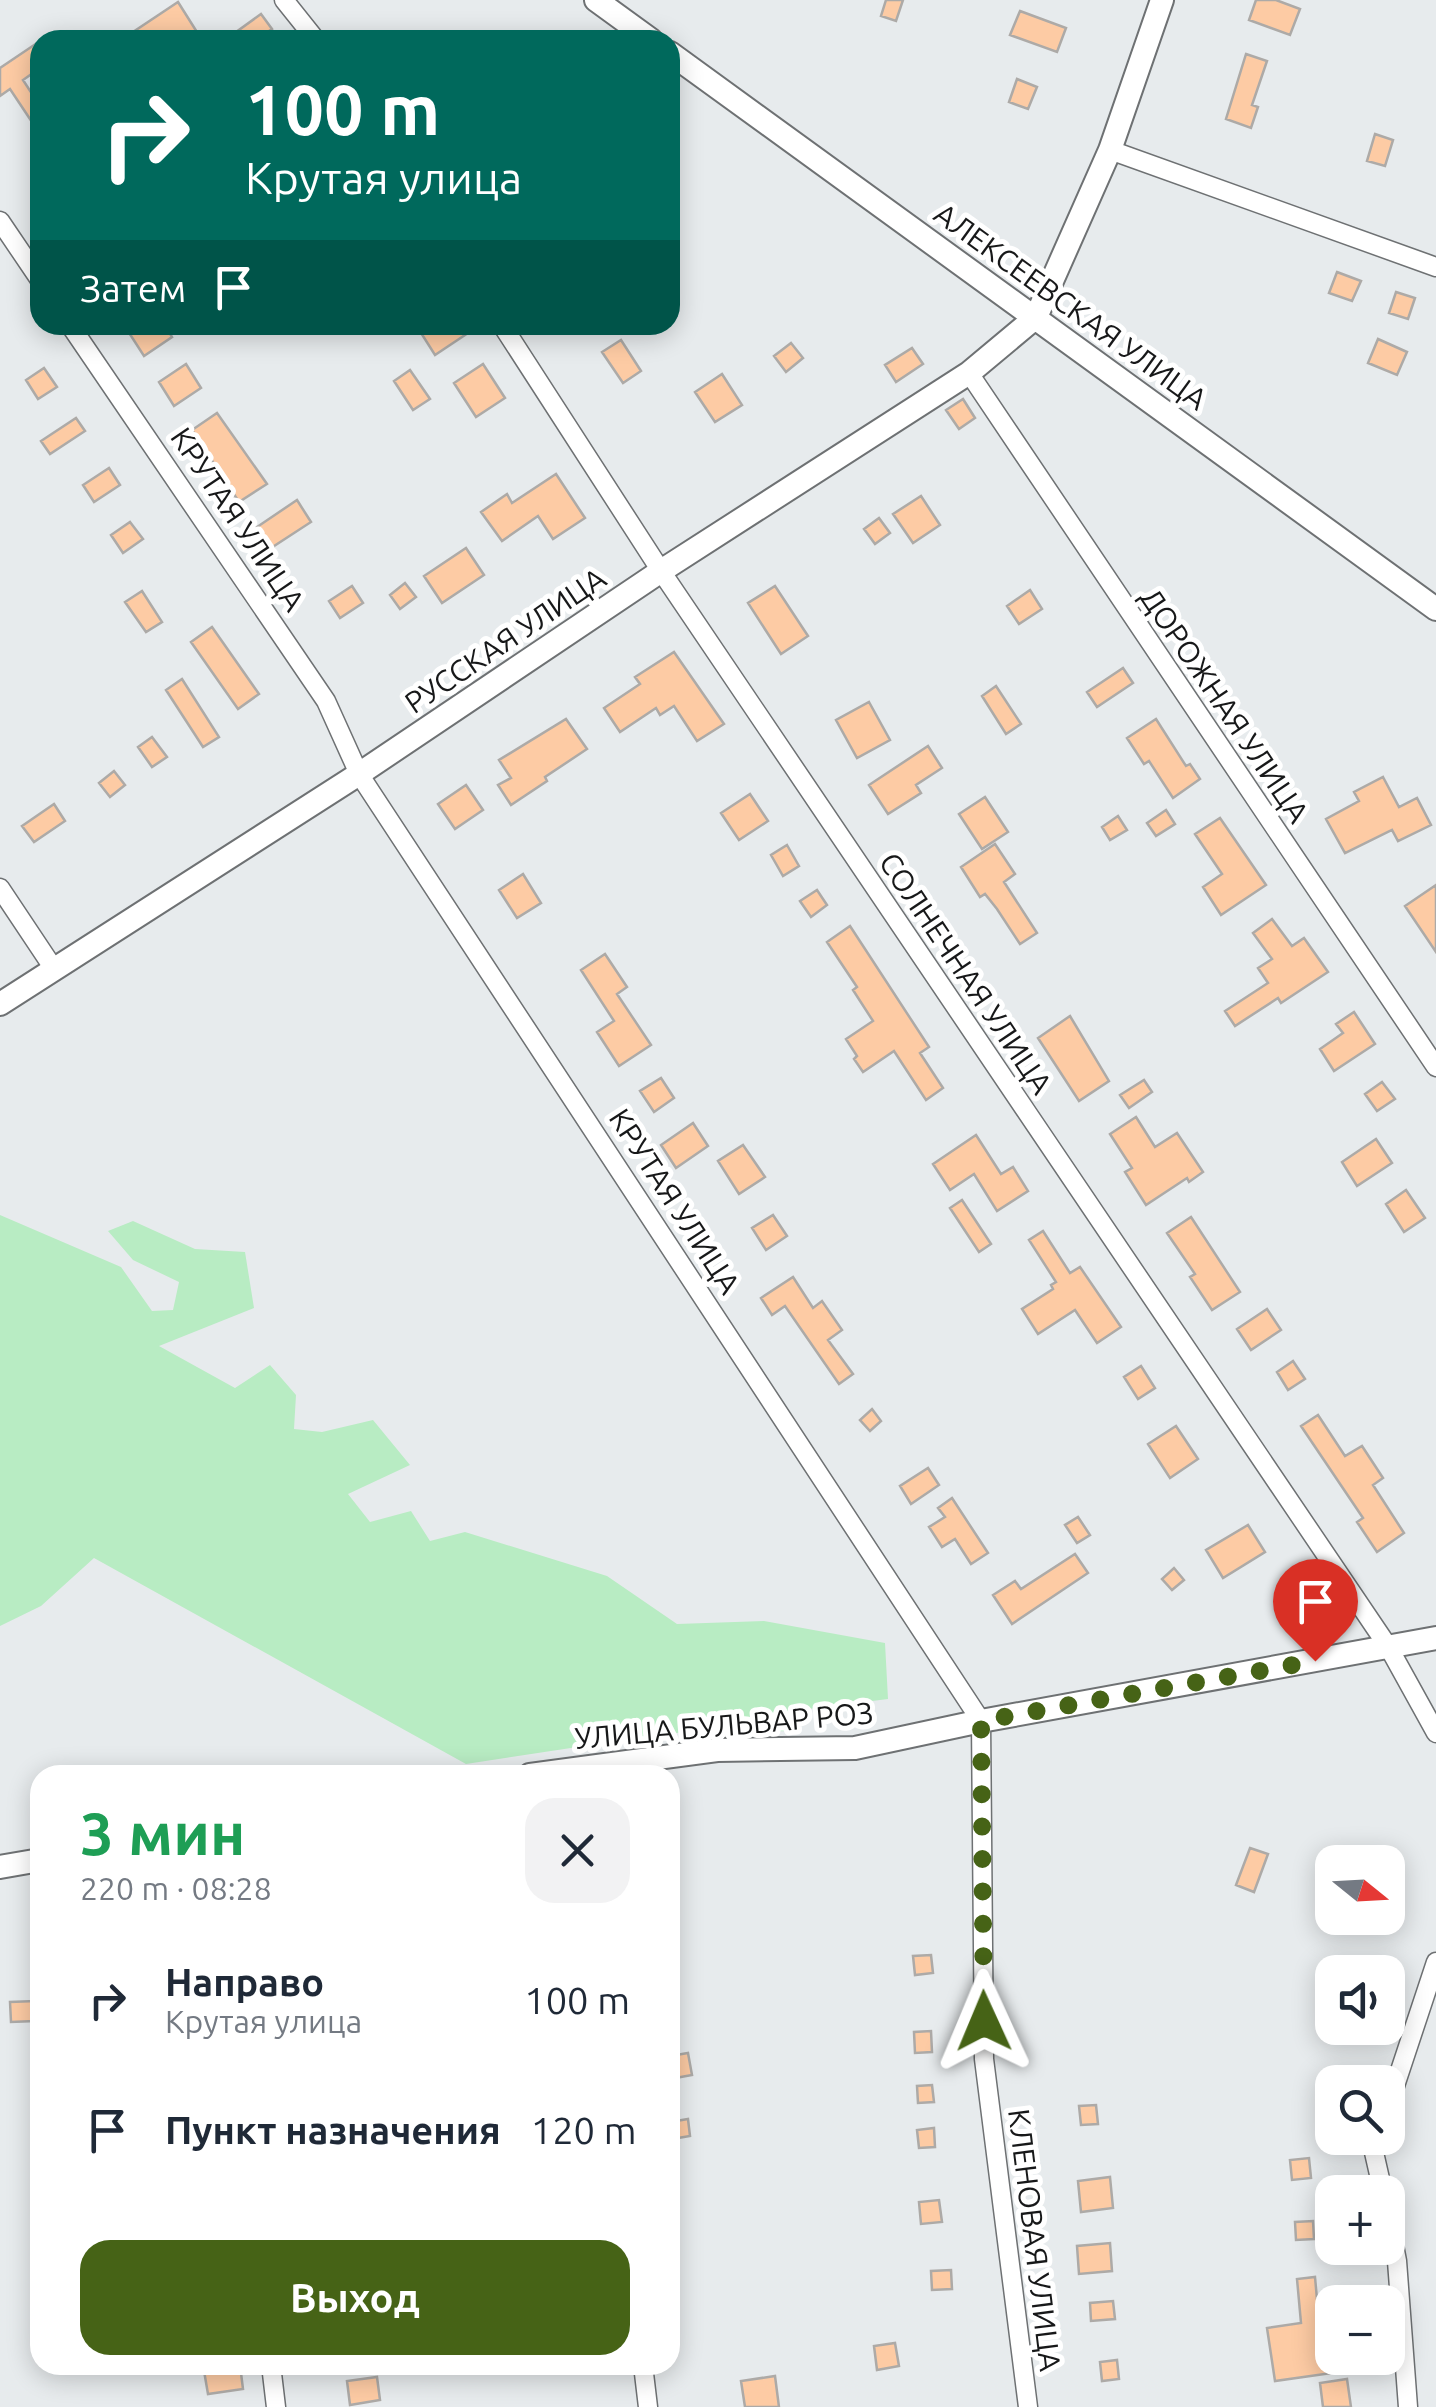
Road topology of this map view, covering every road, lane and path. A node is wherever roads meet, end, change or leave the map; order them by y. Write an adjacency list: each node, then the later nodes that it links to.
1 (284, 0): 4 (street)
2 (596, 0): 5 (street)
3 (1162, 0): 7 (street)
4 (308, 30)
5 (638, 30)
6 (680, 61): 11 (street, АЛЕКСЕЕВСКАЯ УЛИЦА)
7 (1110, 150): 10 (street); 11 (street)
8 (0, 221): 9 (street)
9 (30, 265)
10 (1436, 267)
11 (1036, 317): 14 (street, РУССКАЯ УЛИЦА); 16 (street, АЛЕКСЕЕВСКАЯ УЛИЦА)
12 (77, 335): 17 (street, КРУТАЯ УЛИЦА)
13 (508, 335): 15 (street, СОЛНЕЧНАЯ УЛИЦА)
14 (969, 373): 15 (street, РУССКАЯ УЛИЦА); 21 (street, ДОРОЖНАЯ УЛИЦА)
15 (661, 571): 17 (street, РУССКАЯ УЛИЦА); 23 (street, СОЛНЕЧНАЯ УЛИЦА)
16 (1436, 609)
17 (359, 774): 19 (street, РУССКАЯ УЛИЦА); 24 (street, КРУТАЯ УЛИЦА)
18 (0, 888): 19 (street)
19 (54, 969): 20 (street, РУССКАЯ УЛИЦА)
20 (0, 1004)
21 (1436, 1068)
22 (1436, 1638): 23 (street)
23 (1389, 1648): 24 (street); 25 (street, СОЛНЕЧНАЯ УЛИЦА)
24 (981, 1721): 26 (street, УЛИЦА БУЛЬВАР РОЗ); 36 (street, КЛЕНОВАЯ УЛИЦА)
25 (1436, 1733)
26 (613, 1765)
27 (30, 1862): 28 (street)
28 (0, 1867)
29 (1436, 1962): 30 (street)
30 (1402, 2065)
31 (1398, 2265): 37 (street)
32 (272, 2375): 34 (street)
33 (644, 2375): 35 (street)
34 (276, 2407)
35 (648, 2407)
36 (1028, 2407)
37 (1408, 2407)

